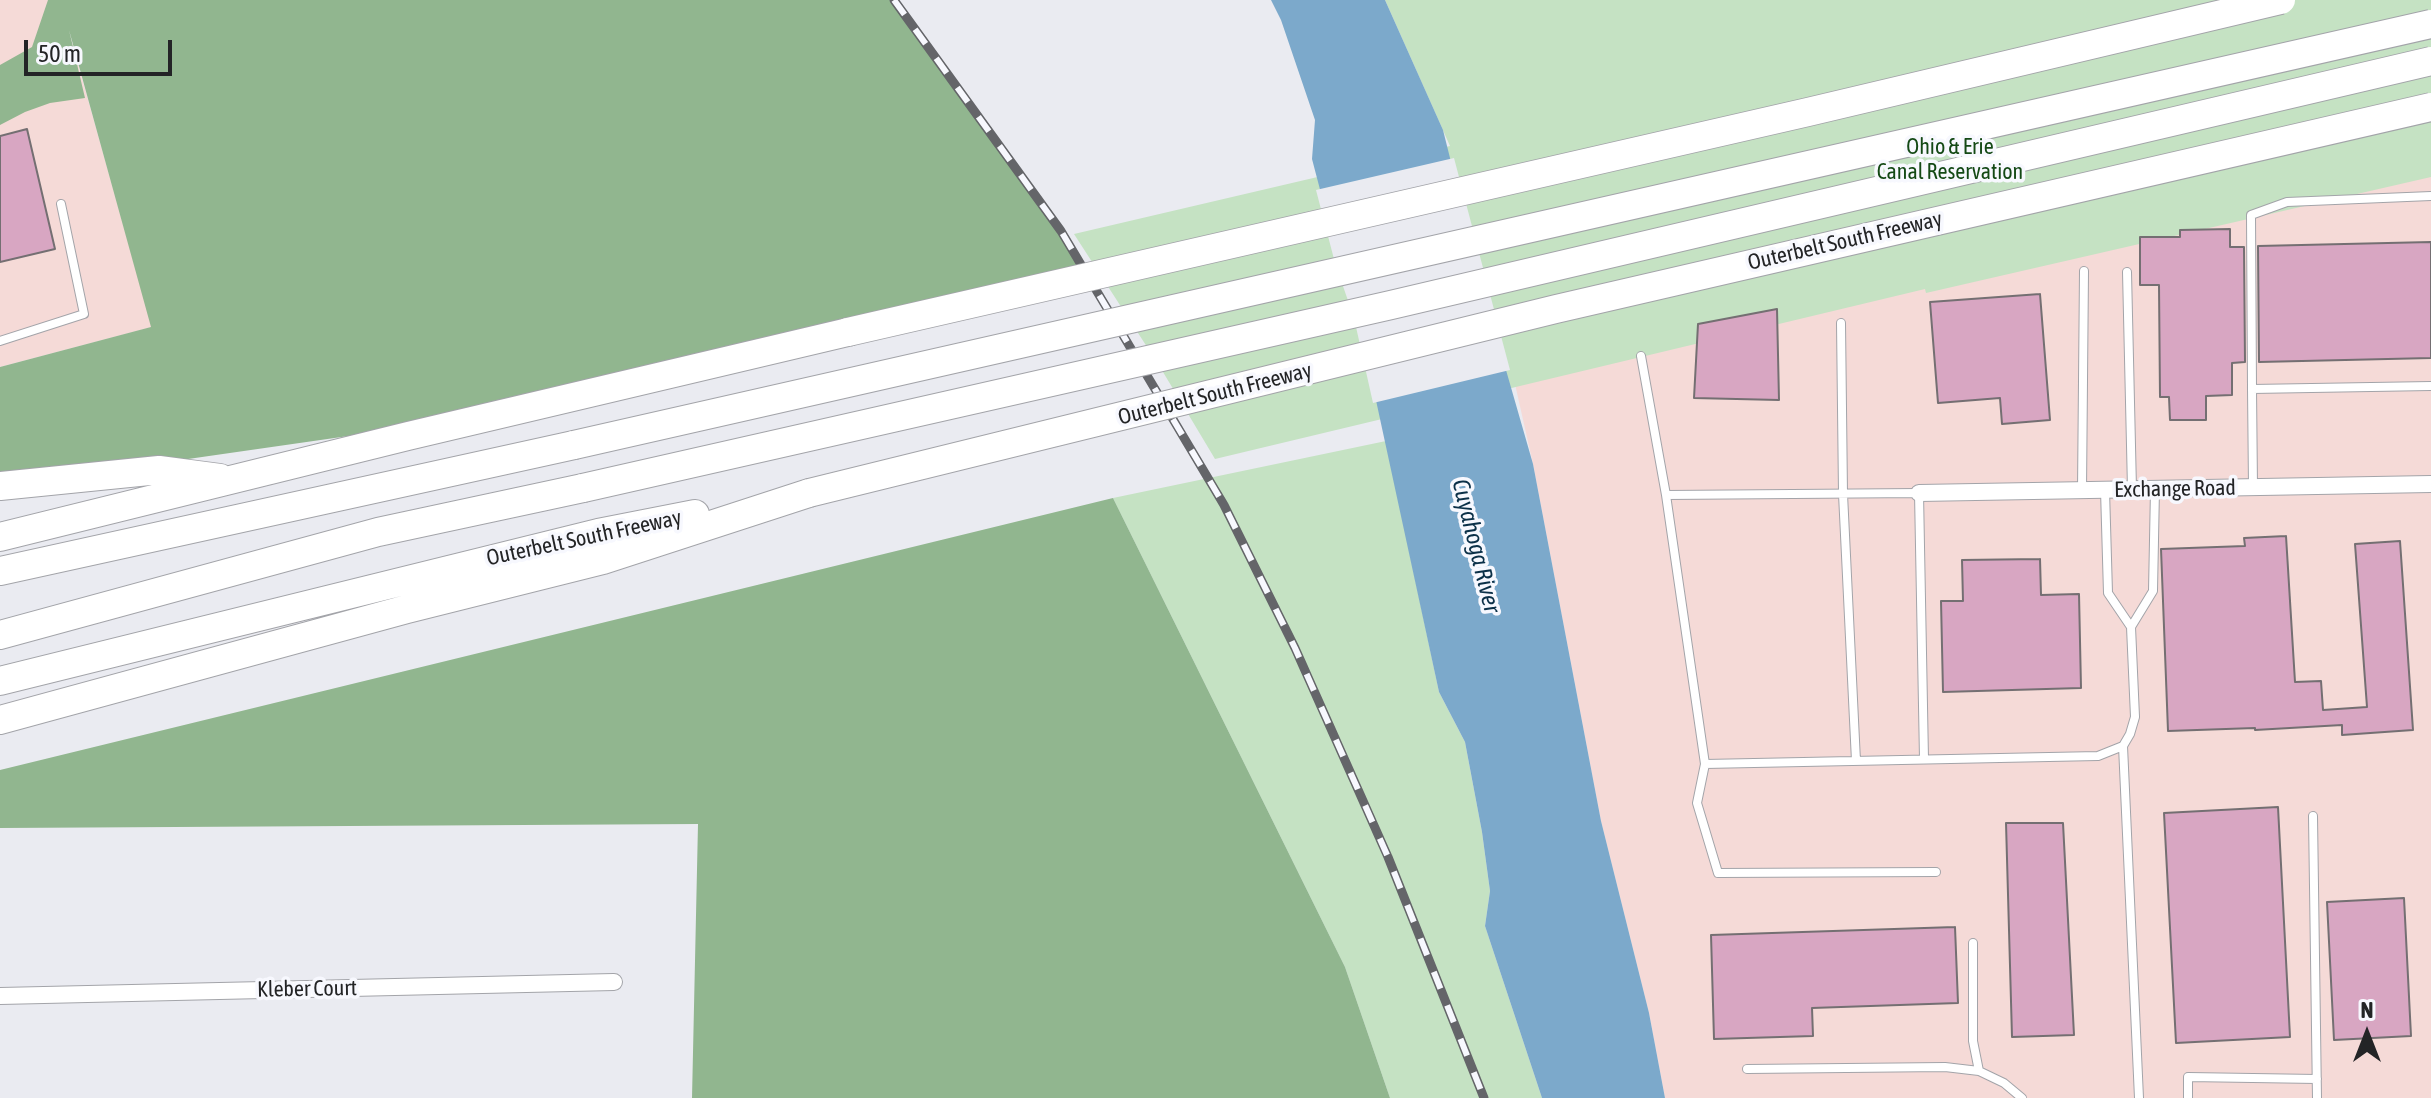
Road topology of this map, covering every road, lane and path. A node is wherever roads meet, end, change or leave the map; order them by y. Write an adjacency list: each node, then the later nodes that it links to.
1 (2281, 0): 14 (highway, bridge)
2 (2431, 24): 27 (highway, bridge)
3 (2431, 61): 29 (highway, bridge)
4 (2431, 107): 26 (highway, Outerbelt South Freeway, bridge)
5 (2431, 196): 13 (lane)
6 (61, 204): 10 (lane)
7 (2084, 271): 21 (lane)
8 (2127, 272): 20 (lane)
9 (1841, 323): 23 (lane)
10 (0, 341)
11 (1641, 356): 24 (lane)
12 (2431, 386): 13 (lane)
13 (2252, 389): 17 (lane)
14 (237, 480): 16 (highway); 25 (highway)
15 (2431, 484): 17 (street, Exchange Road)
16 (0, 486)
17 (2253, 488): 18 (street, Exchange Road)
18 (2155, 489): 20 (street, Exchange Road); 28 (lane)
19 (2105, 490): 20 (street, Exchange Road); 21 (street, Exchange Road); 28 (lane)
20 (2132, 490)
21 (2082, 491): 22 (street, Exchange Road)
22 (1919, 493): 23 (lane); 33 (lane)
23 (1843, 494): 24 (lane); 34 (lane)
24 (1666, 495): 35 (lane)
25 (0, 537)
26 (600, 546): 30 (highway, Outerbelt South Freeway); 31 (highway)
27 (0, 571)
28 (2131, 627): 32 (lane)
29 (0, 635)
30 (0, 681)
31 (0, 720)
32 (2123, 746): 33 (lane); 45 (lane)
33 (1924, 759): 34 (lane)
34 (1856, 761): 35 (lane)
35 (1705, 764): 37 (lane)
36 (2313, 816): 43 (lane)
37 (1936, 872)
38 (1973, 943): 42 (lane)
39 (614, 982): 40 (street, Kleber Court)
40 (0, 996)
41 (1747, 1069): 42 (lane)
42 (1979, 1071): 44 (lane)
43 (2317, 1079): 46 (lane); 47 (lane)
44 (2022, 1098)
45 (2139, 1098)
46 (2188, 1098)
47 (2317, 1098)

